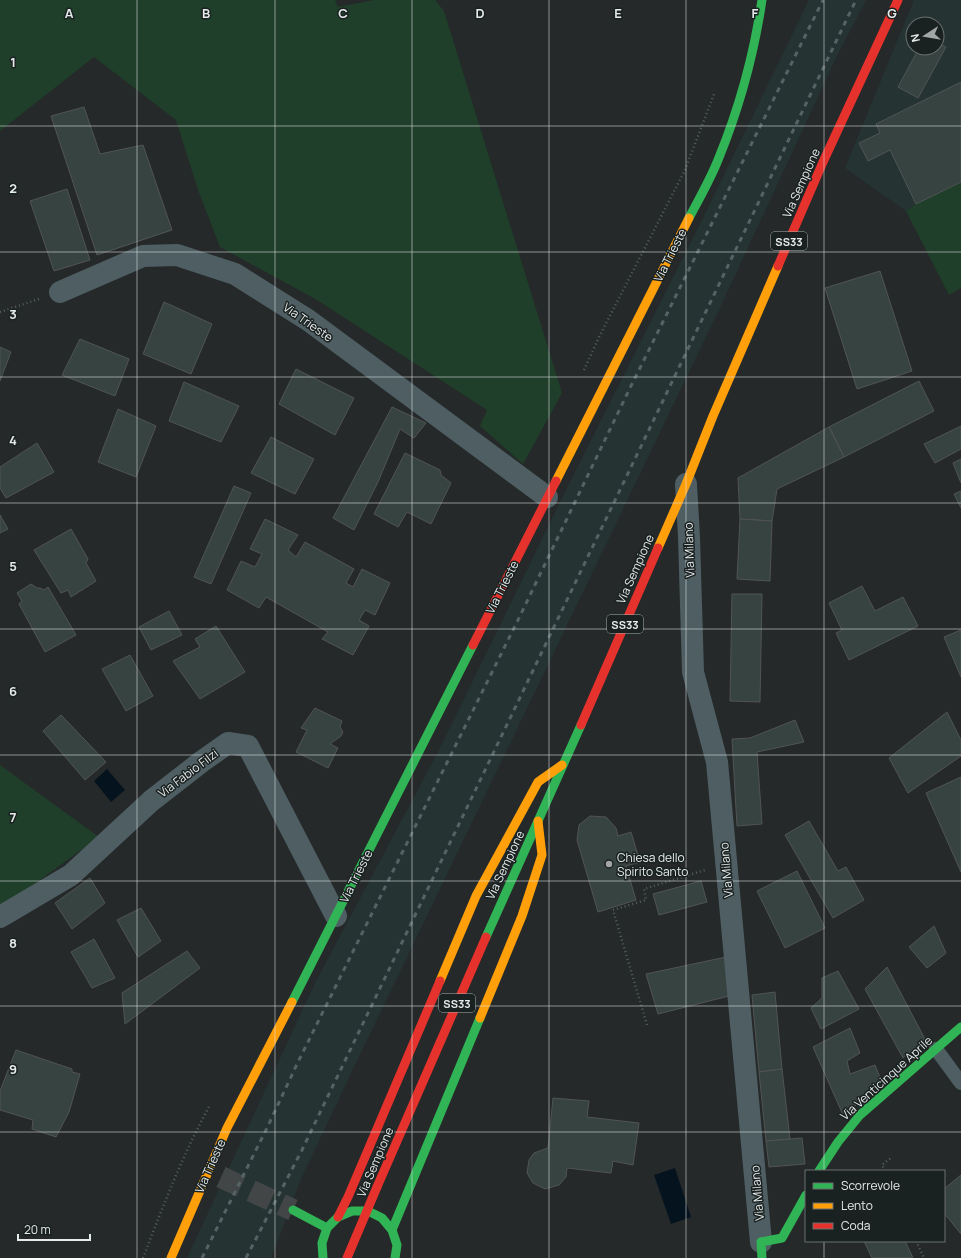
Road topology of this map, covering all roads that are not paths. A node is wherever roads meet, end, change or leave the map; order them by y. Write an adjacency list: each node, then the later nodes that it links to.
1 (762, 0): 5 (main road, Via Trieste)
2 (898, 0): 4 (main road, Via Sempione / SS33)
3 (60, 292): 5 (street, Via Trieste)
4 (686, 484): 6 (main road, Via Sempione / SS33); 19 (street, Via Milano)
5 (547, 497): 8 (main road, Via Trieste)
6 (564, 764): 7 (main road, Via Sempione / SS33); 16 (main road)
7 (538, 820): 18 (main road); 22 (main road, Via Sempione / SS33, bridge)
8 (336, 916): 9 (street, Via Fabio Filzi); 20 (main road, Via Trieste)
9 (0, 917)
10 (961, 1027): 11 (main road, Via Venticinque Aprile)
11 (936, 1049): 12 (lane); 13 (main road, Via Venticinque Aprile)
12 (961, 1083)
13 (820, 1170)
14 (805, 1197): 19 (main road)
15 (293, 1210): 17 (main road)
16 (338, 1217): 17 (main road); 18 (main road)
17 (327, 1228): 21 (main road)
18 (392, 1230): 23 (main road)
19 (762, 1250)
20 (171, 1258)
21 (323, 1258)
22 (348, 1258)
23 (395, 1258)

